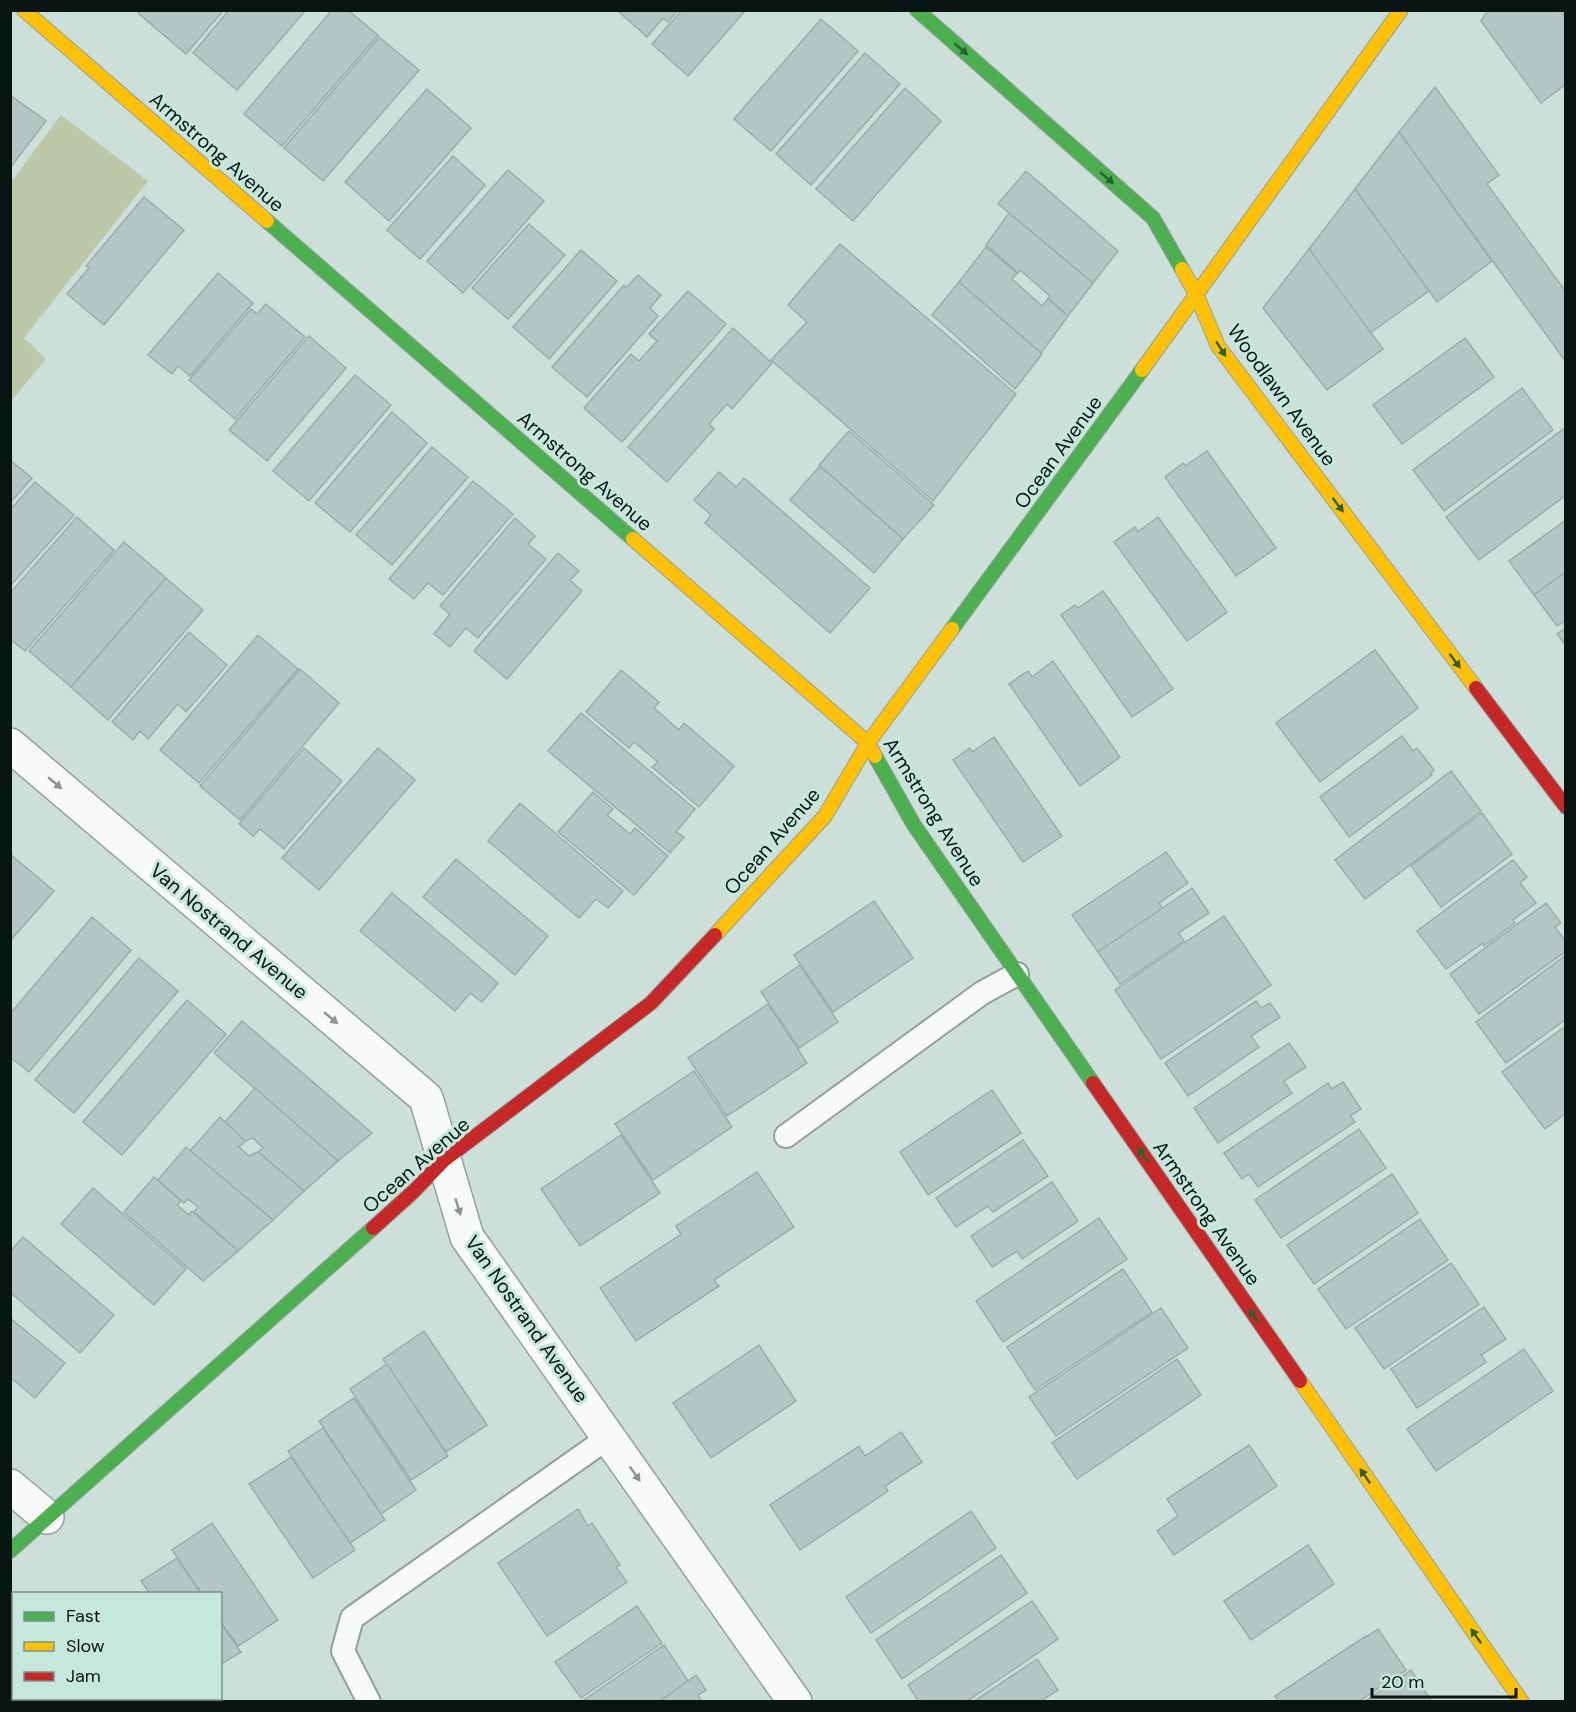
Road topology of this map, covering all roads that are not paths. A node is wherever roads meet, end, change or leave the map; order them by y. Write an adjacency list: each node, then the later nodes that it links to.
1 (24, 10): 5 (street, Armstrong Avenue)
2 (917, 10): 4 (street, Woodlawn Avenue, one-way to 4)
3 (1401, 10): 4 (street, Ocean Avenue)
4 (1197, 296): 5 (street, Ocean Avenue); 7 (street, Woodlawn Avenue, one-way to 7)
5 (868, 743): 8 (street, Armstrong Avenue); 10 (street, Ocean Avenue)
6 (10, 745): 10 (street, Van Nostrand Avenue, one-way to 10)
7 (1566, 807)
8 (1017, 974): 9 (lane); 17 (street, Armstrong Avenue, one-way to 8)
9 (786, 1136)
10 (444, 1160): 11 (street, Van Nostrand Avenue, one-way to 11); 13 (street, Ocean Avenue)
11 (609, 1437): 15 (lane); 16 (street, Van Nostrand Avenue, one-way to 16)
12 (10, 1486): 13 (street)
13 (47, 1517): 14 (street, Ocean Avenue)
14 (10, 1551)
15 (369, 1701)
16 (795, 1701)
17 (1522, 1701)

